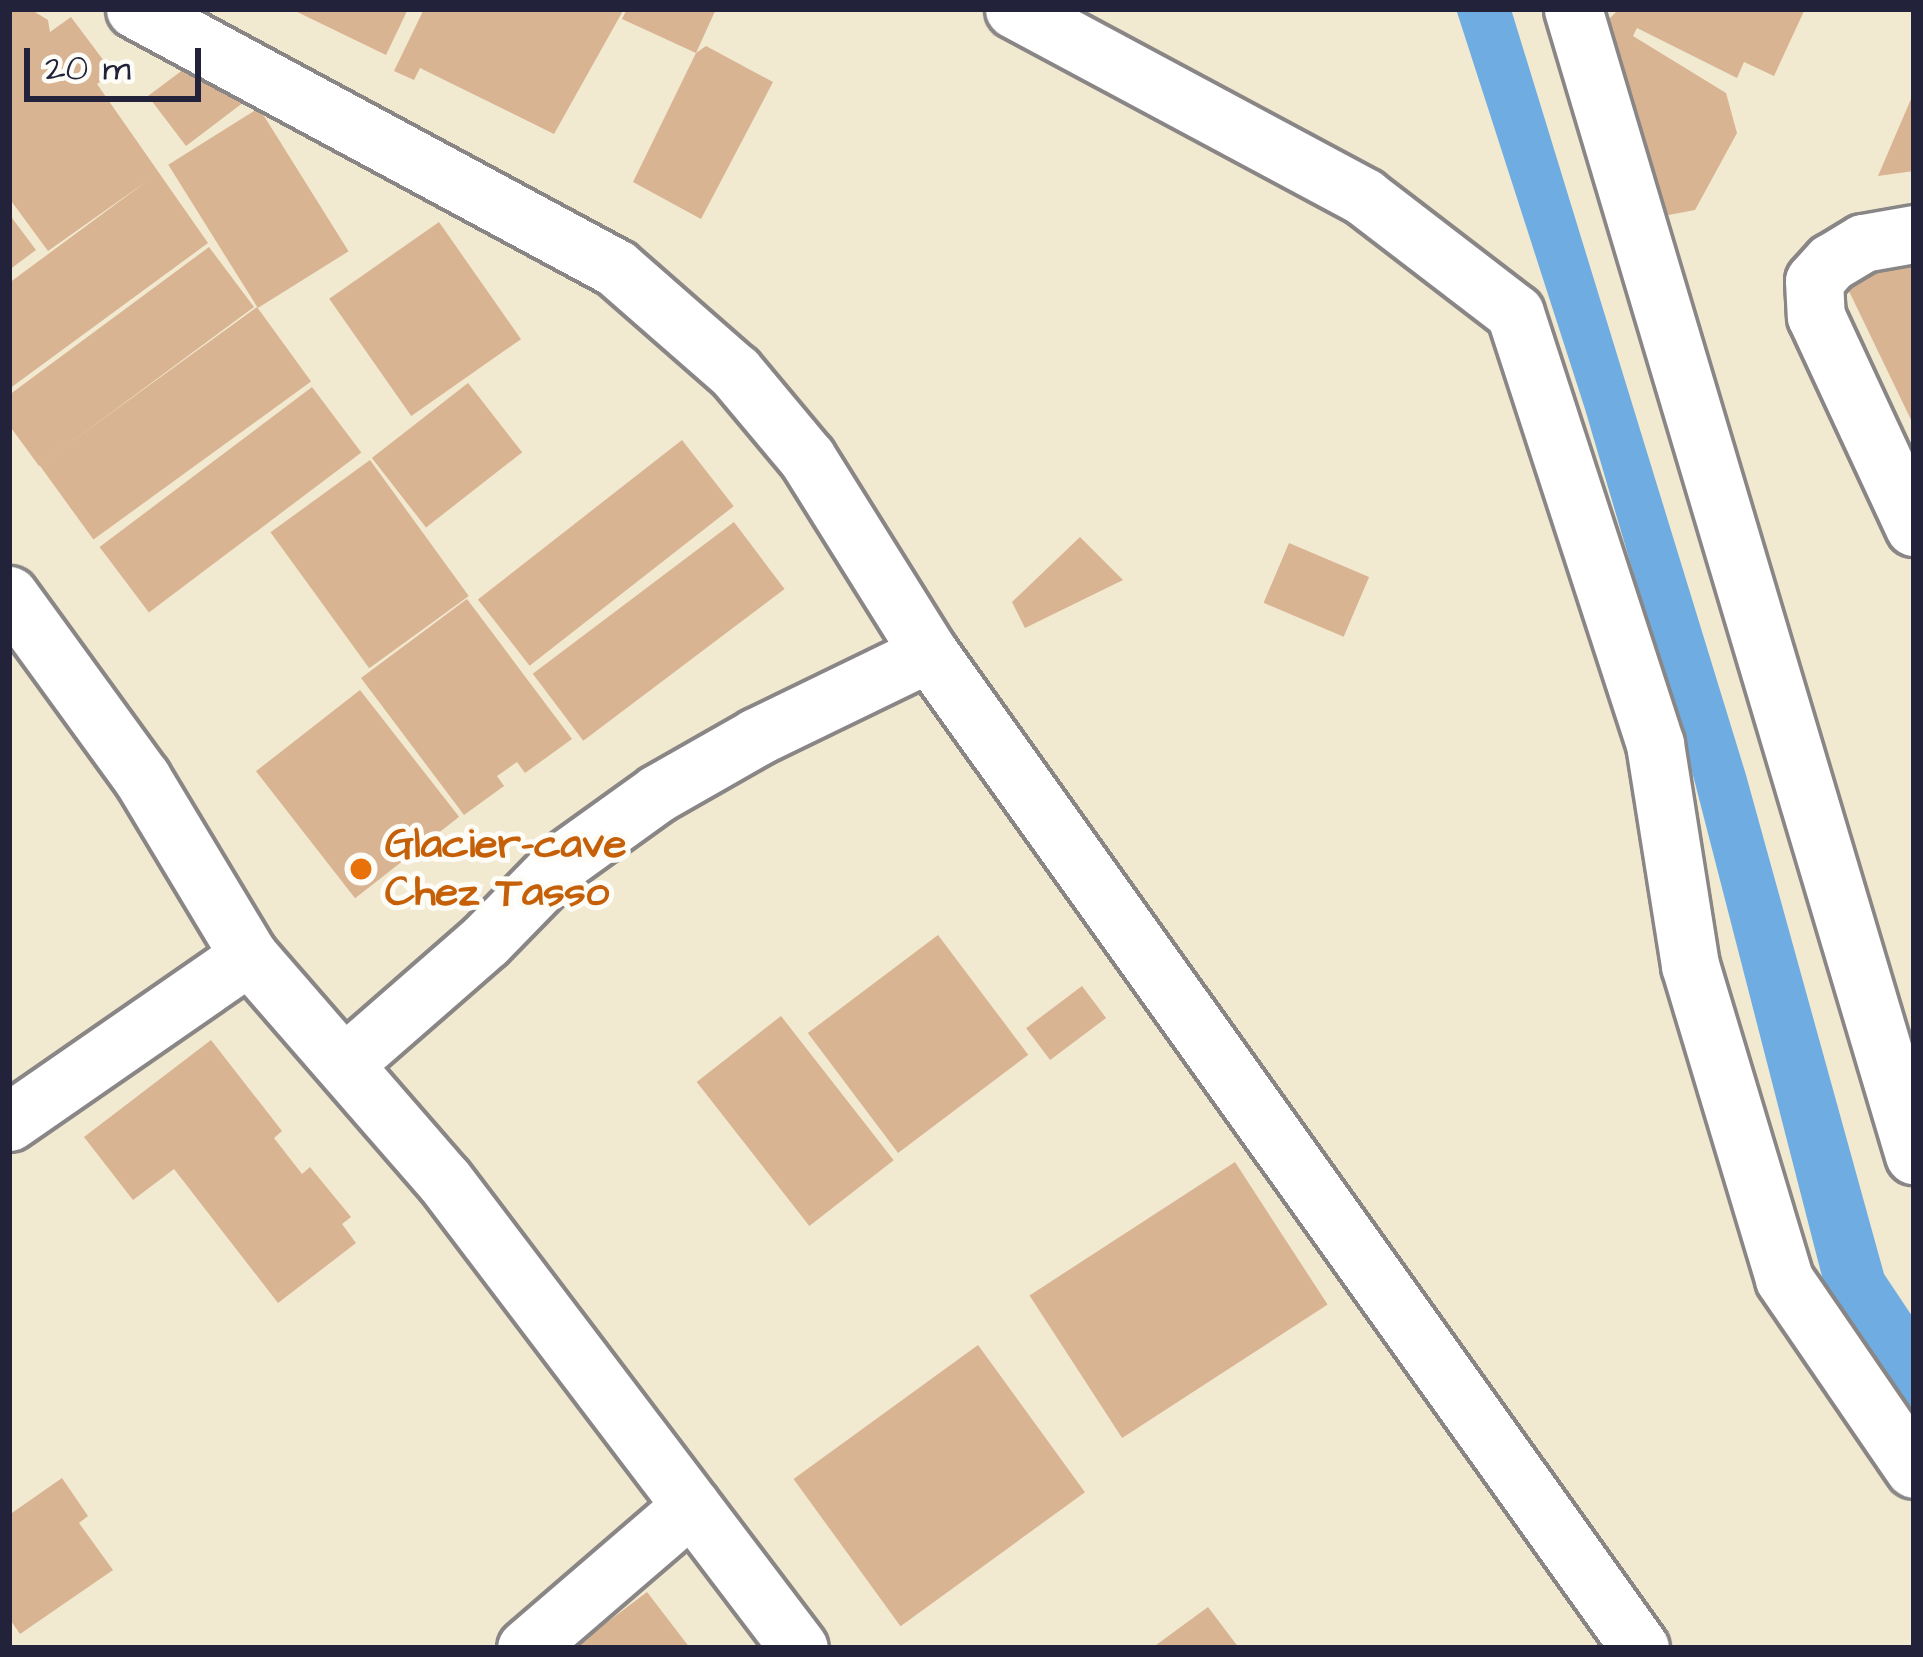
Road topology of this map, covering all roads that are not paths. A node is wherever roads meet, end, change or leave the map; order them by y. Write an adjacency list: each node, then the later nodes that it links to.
1 (135, 9): 7 (street)
2 (1014, 9): 12 (street)
3 (1573, 9): 11 (street)
4 (1914, 234): 5 (street)
5 (1914, 527)
6 (9, 595): 8 (street)
7 (929, 653): 9 (street); 16 (street)
8 (249, 956): 9 (street); 10 (street)
9 (344, 1064): 13 (street)
10 (9, 1122)
11 (1914, 1155)
12 (1914, 1469)
13 (691, 1506): 14 (street); 15 (street)
14 (526, 1648)
15 (799, 1648)
16 (1640, 1648)

